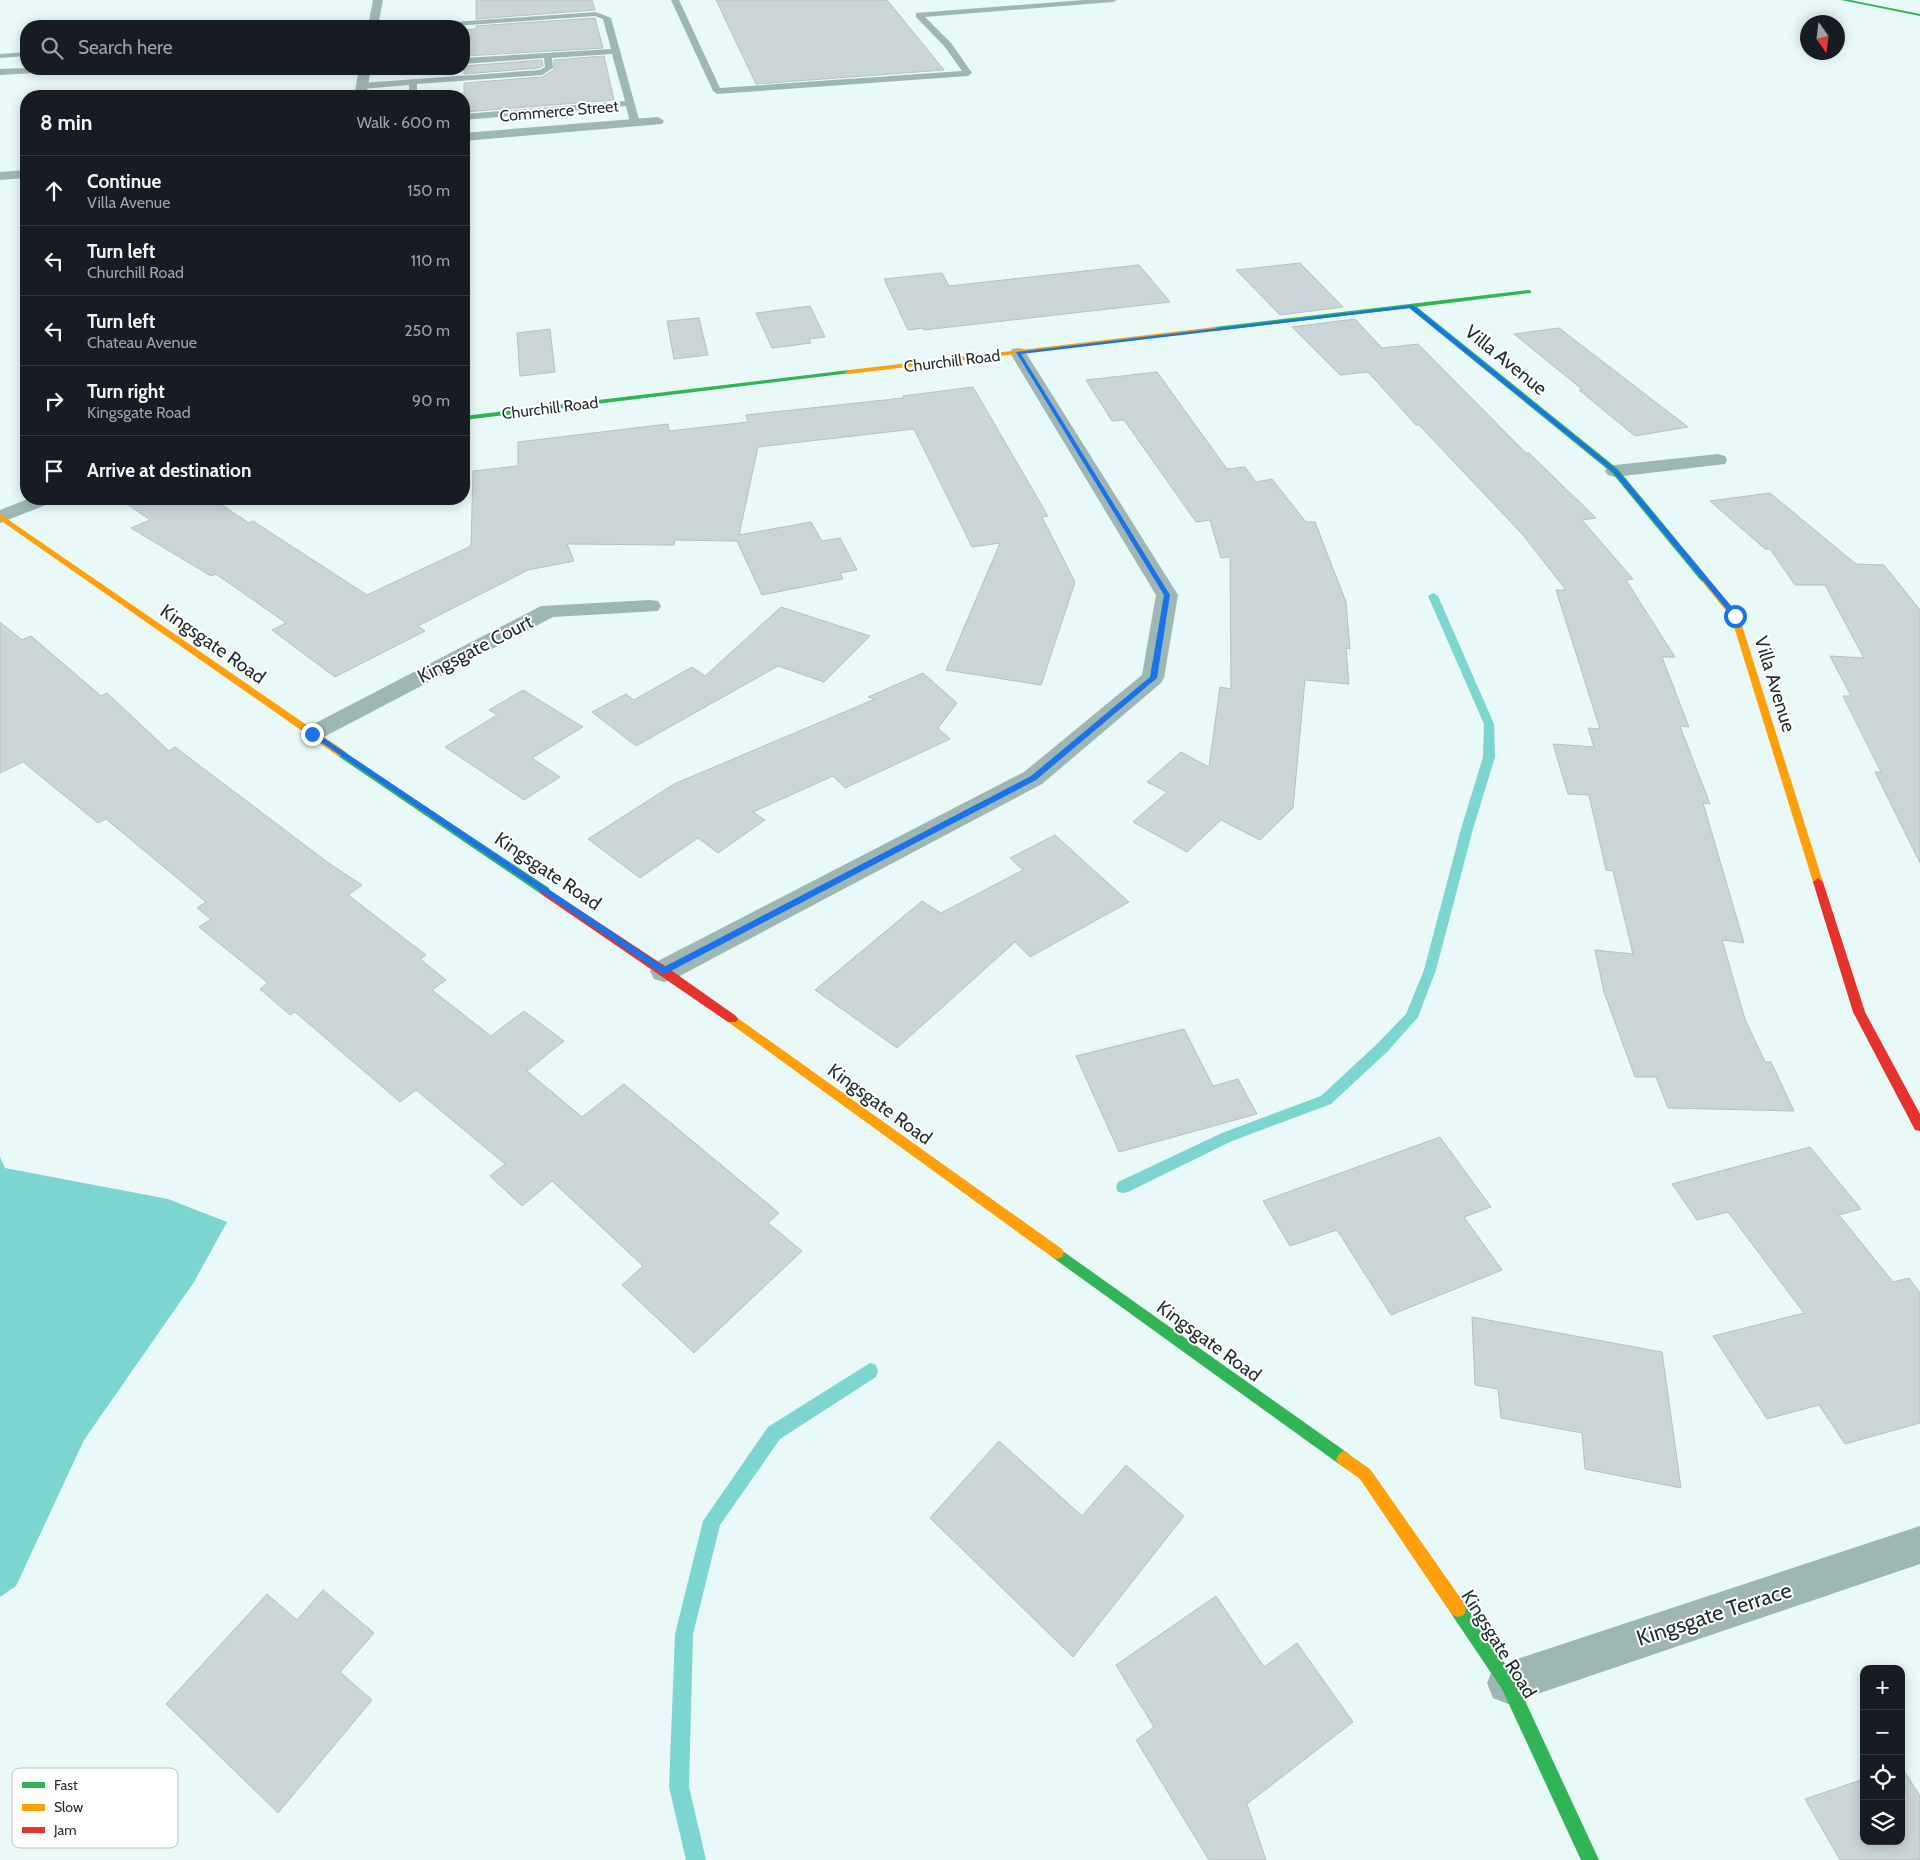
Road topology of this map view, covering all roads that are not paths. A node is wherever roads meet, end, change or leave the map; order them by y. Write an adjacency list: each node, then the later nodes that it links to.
1 (378, 0): 6 (street)
2 (675, 0): 3 (lane)
3 (1113, 0)
4 (1842, 0): 5 (street)
5 (1920, 14)
6 (374, 20)
7 (470, 23): 8 (lane)
8 (616, 51): 10 (lane); 20 (lane)
9 (20, 54): 11 (lane)
10 (548, 55): 12 (lane); 16 (lane)
11 (0, 56)
12 (470, 61)
13 (20, 71): 14 (lane)
14 (0, 72)
15 (364, 75): 17 (street)
16 (413, 82): 18 (lane); 19 (lane)
17 (361, 90)
18 (367, 90)
19 (413, 90)
20 (630, 103): 21 (lane); 25 (lane)
21 (551, 110): 22 (lane); 26 (lane)
22 (518, 113): 23 (lane); 27 (lane)
23 (470, 117)
24 (658, 121): 25 (street, Commerce Street)
25 (635, 123): 26 (street, Commerce Street)
26 (555, 129): 27 (street, Commerce Street)
27 (522, 132): 28 (street, Commerce Street)
28 (470, 136)
29 (20, 174): 30 (street)
30 (0, 176)
31 (1529, 292): 32 (street, Churchill Road)
32 (1411, 306): 33 (street, Churchill Road); 36 (street, Villa Avenue)
33 (1018, 353): 34 (street, Churchill Road); 41 (street)
34 (470, 417)
35 (1718, 460): 36 (street)
36 (1615, 471): 42 (street, Villa Avenue)
37 (30, 505): 38 (street)
38 (1, 517): 40 (street, Kingsgate Road)
39 (650, 606): 40 (street, Kingsgate Court)
40 (312, 734): 41 (street, Kingsgate Road)
41 (664, 971): 44 (street, Kingsgate Road)
42 (1920, 1126)
43 (1920, 1545): 44 (street, Kingsgate Terrace)
44 (1508, 1683): 45 (street, Kingsgate Road)
45 (1590, 1860)

